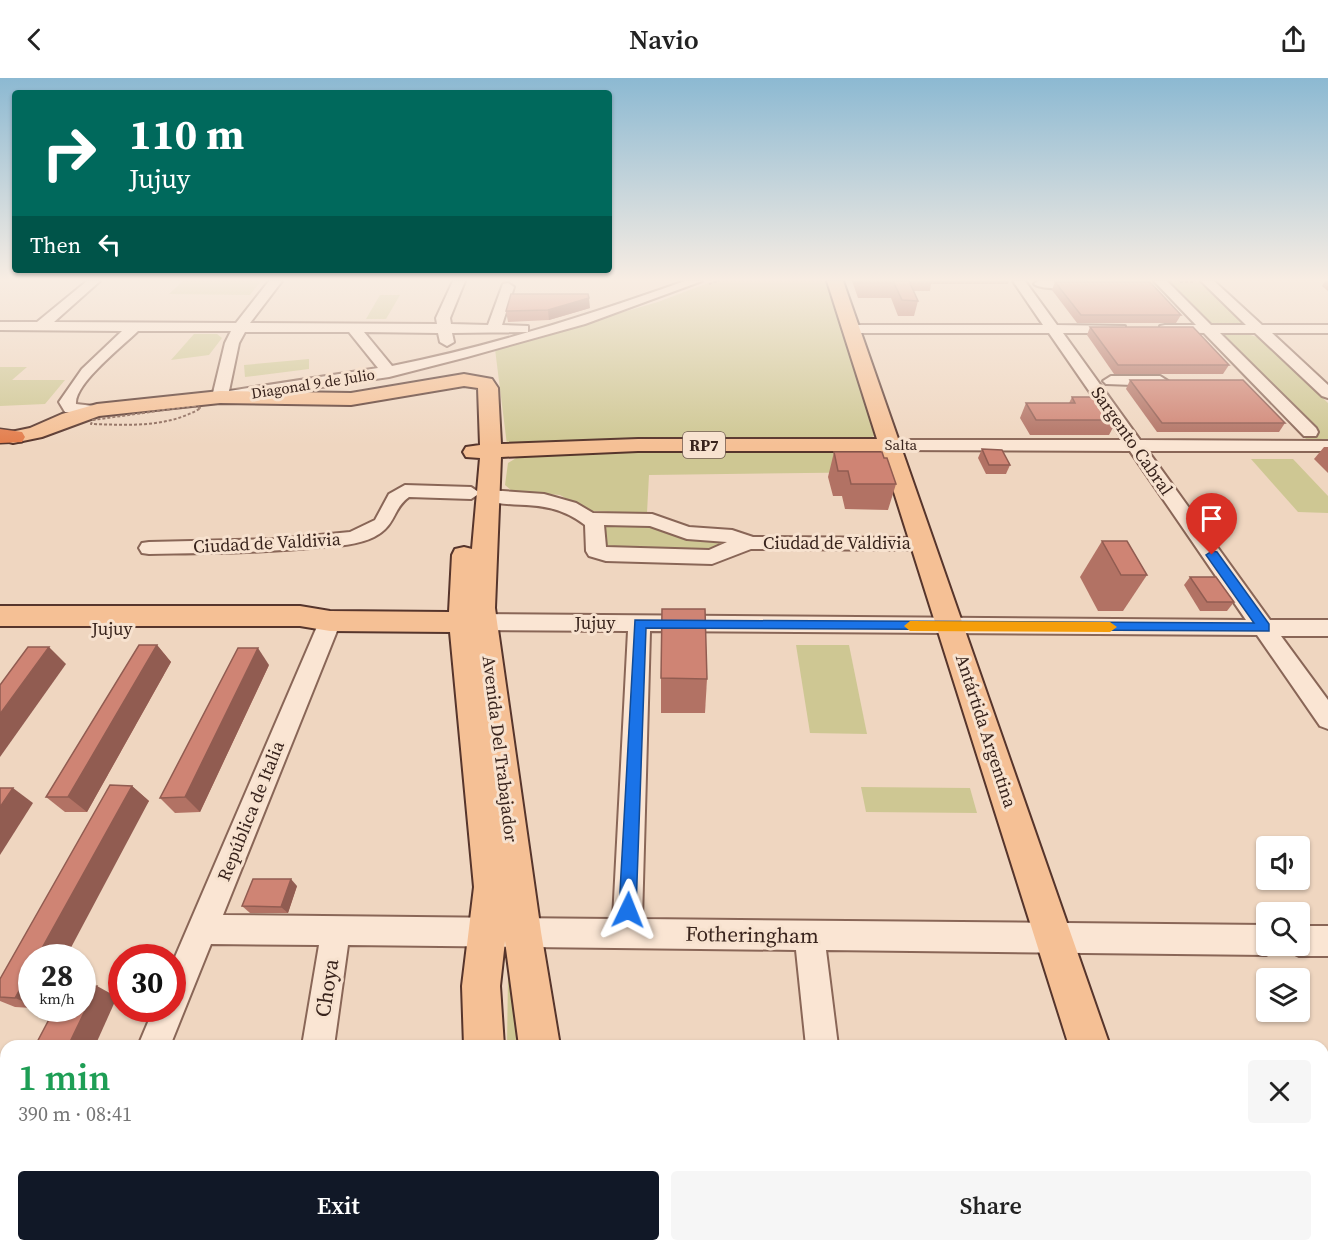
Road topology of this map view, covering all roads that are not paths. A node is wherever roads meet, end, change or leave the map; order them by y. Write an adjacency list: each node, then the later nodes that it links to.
1 (125, 336): 18 (street)
2 (237, 336): 17 (street)
3 (359, 336): 11 (street)
4 (450, 336): 10 (street)
5 (526, 336): 10 (street, Diagonal 9 de Julio)
6 (853, 336): 21 (main road, Antártida Argentina)
7 (1058, 336): 22 (street, Sargento Cabral)
8 (1215, 336): 15 (street)
9 (1266, 336): 16 (street)
10 (455, 354): 11 (street, Diagonal 9 de Julio)
11 (389, 372): 17 (street, Diagonal 9 de Julio)
12 (1111, 381): 13 (street)
13 (1179, 381)
14 (1236, 381): 15 (street)
15 (1259, 381): 19 (street)
16 (1328, 393)
17 (220, 397): 18 (main road, Diagonal 9 de Julio); 24 (main road, Avenida Del Trabajador)
18 (97, 410): 20 (main road, Diagonal 9 de Julio)
19 (1310, 432)
20 (4, 437)
21 (891, 445): 22 (street, Salta); 24 (main road, Salta / RP7); 28 (main road, Antártida Argentina)
22 (1135, 445): 23 (street, Salta); 35 (street, Sargento Cabral)
23 (1328, 446)
24 (483, 452): 25 (main road, Avenida Del Trabajador)
25 (479, 495): 26 (street, Ciudad de Valdivia); 29 (street, Ciudad de Valdivia); 32 (main road, Avenida Del Trabajador)
26 (589, 519): 27 (street, Ciudad de Valdivia); 27 (street, Ciudad de Valdivia)
27 (751, 543): 28 (street, Ciudad de Valdivia)
28 (923, 544): 34 (main road, Antártida Argentina)
29 (149, 548)
30 (0, 616): 31 (main road, Jujuy)
31 (330, 621): 32 (main road, Jujuy); 37 (main road, Jujuy); 39 (street, República de Italia)
32 (473, 622): 33 (street, Jujuy); 41 (main road, Avenida Del Trabajador)
33 (639, 624): 34 (street, Jujuy); 42 (street)
34 (951, 626): 35 (street, Jujuy); 44 (main road, Antártida Argentina)
35 (1264, 628): 36 (street, Jujuy); 38 (street, Sargento Cabral)
36 (1328, 628)
37 (0, 629)
38 (1328, 719)
39 (202, 929): 40 (street, Fotheringham); 48 (street, República de Italia)
40 (336, 930): 41 (street, Fotheringham); 51 (street, Choya)
41 (505, 932): 42 (street, Fotheringham); 52 (main road, Avenida Del Trabajador); 53 (street); 54 (street); 55 (main road, Avenida Del Trabajador)
42 (627, 934): 43 (street, Fotheringham)
43 (809, 935): 44 (street, Fotheringham); 56 (street)
44 (1054, 938): 45 (street, Fotheringham); 57 (main road, Antártida Argentina)
45 (1256, 940)
46 (1310, 941): 47 (street)
47 (1328, 941)
48 (186, 968)
49 (164, 1022): 50 (street)
50 (157, 1040)
51 (319, 1040)
52 (484, 1040)
53 (500, 1040)
54 (523, 1040)
55 (538, 1040)
56 (821, 1040)
57 (1088, 1040)

